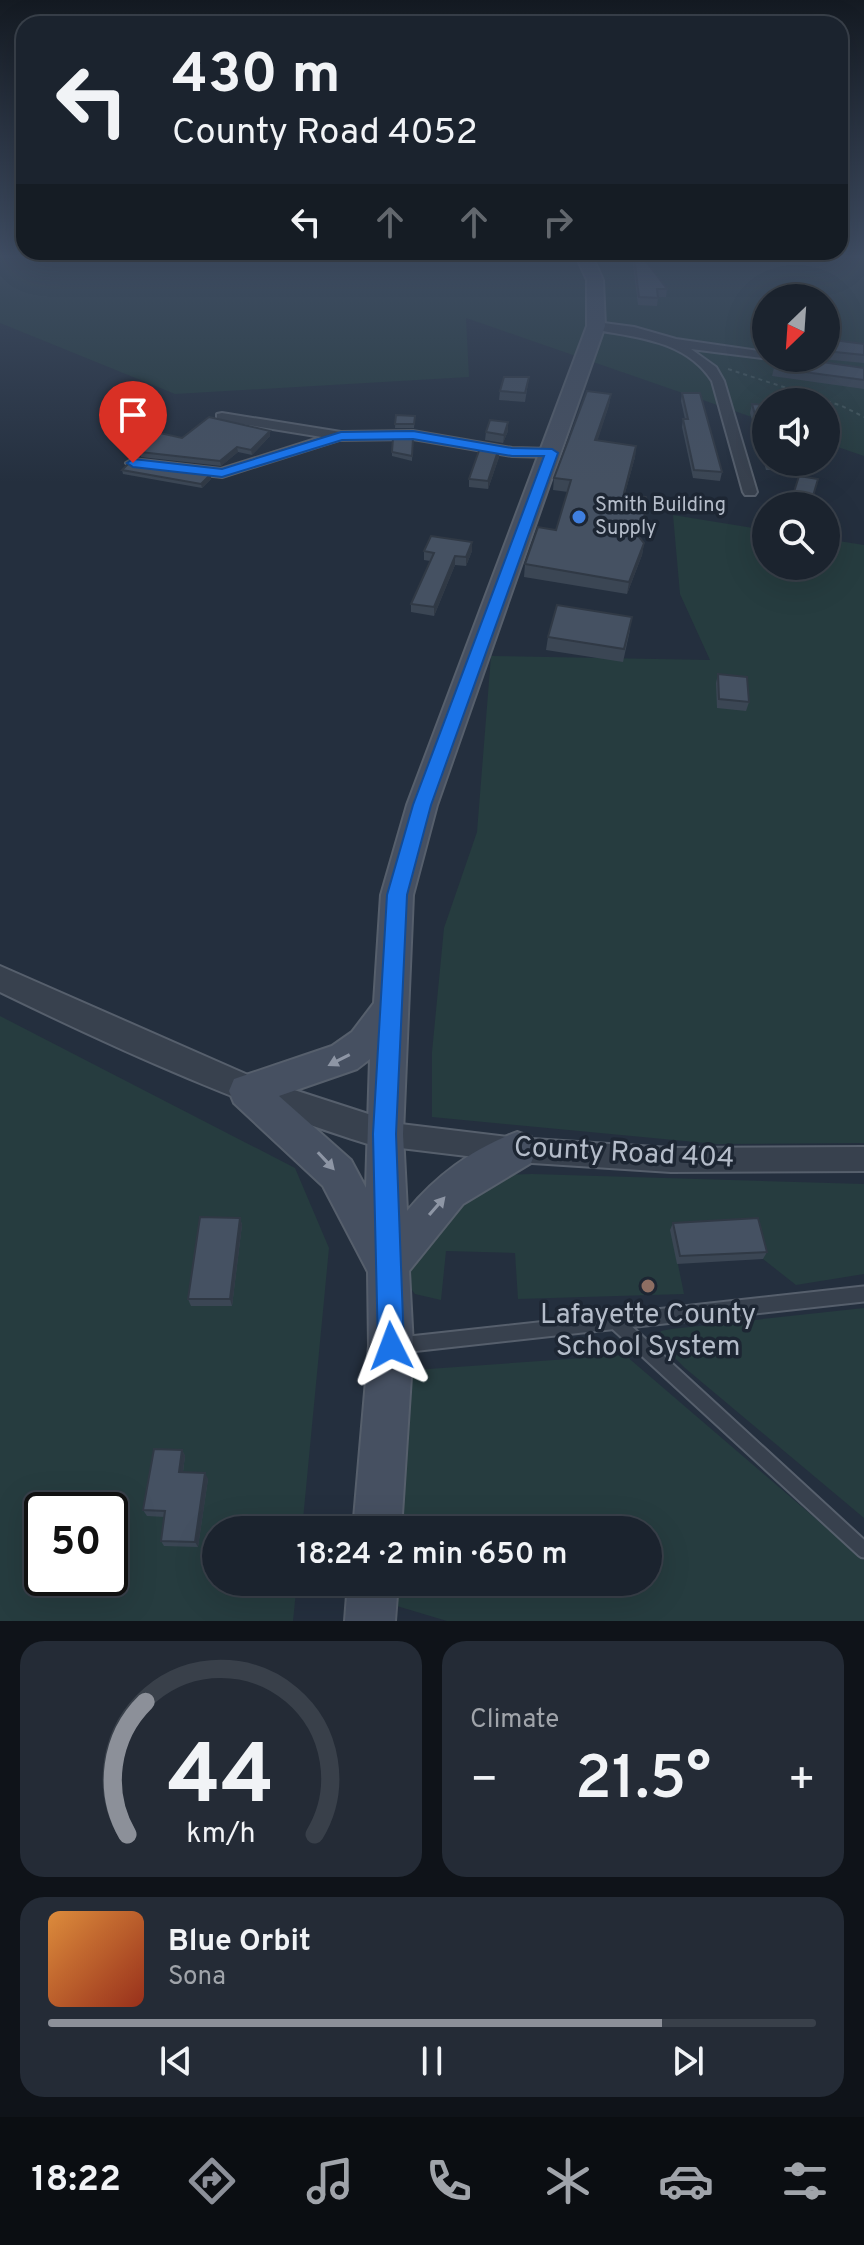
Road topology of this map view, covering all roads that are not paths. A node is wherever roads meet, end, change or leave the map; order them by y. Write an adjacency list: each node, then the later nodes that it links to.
1 (594, 332): 7 (main road)
2 (636, 332): 3 (street)
3 (675, 343): 4 (street); 9 (street)
4 (752, 354)
5 (222, 417): 6 (street)
6 (341, 436): 7 (street); 8 (street)
7 (552, 453): 11 (main road)
8 (133, 463)
9 (750, 492)
10 (0, 978): 12 (street)
11 (392, 1004): 12 (main road, one-way to 12); 13 (main road)
12 (247, 1091): 13 (street); 16 (main road, one-way to 16)
13 (384, 1134): 14 (street, County Road 404); 16 (main road)
14 (517, 1150): 15 (street, County Road 404); 16 (main road, one-way to 14)
15 (864, 1159)
16 (387, 1266): 19 (main road)
17 (864, 1294): 18 (lane)
18 (617, 1323): 19 (lane); 21 (lane)
19 (391, 1346): 20 (main road)
20 (378, 1516)
21 (864, 1550)
22 (372, 1596): 23 (main road)
23 (370, 1621)

